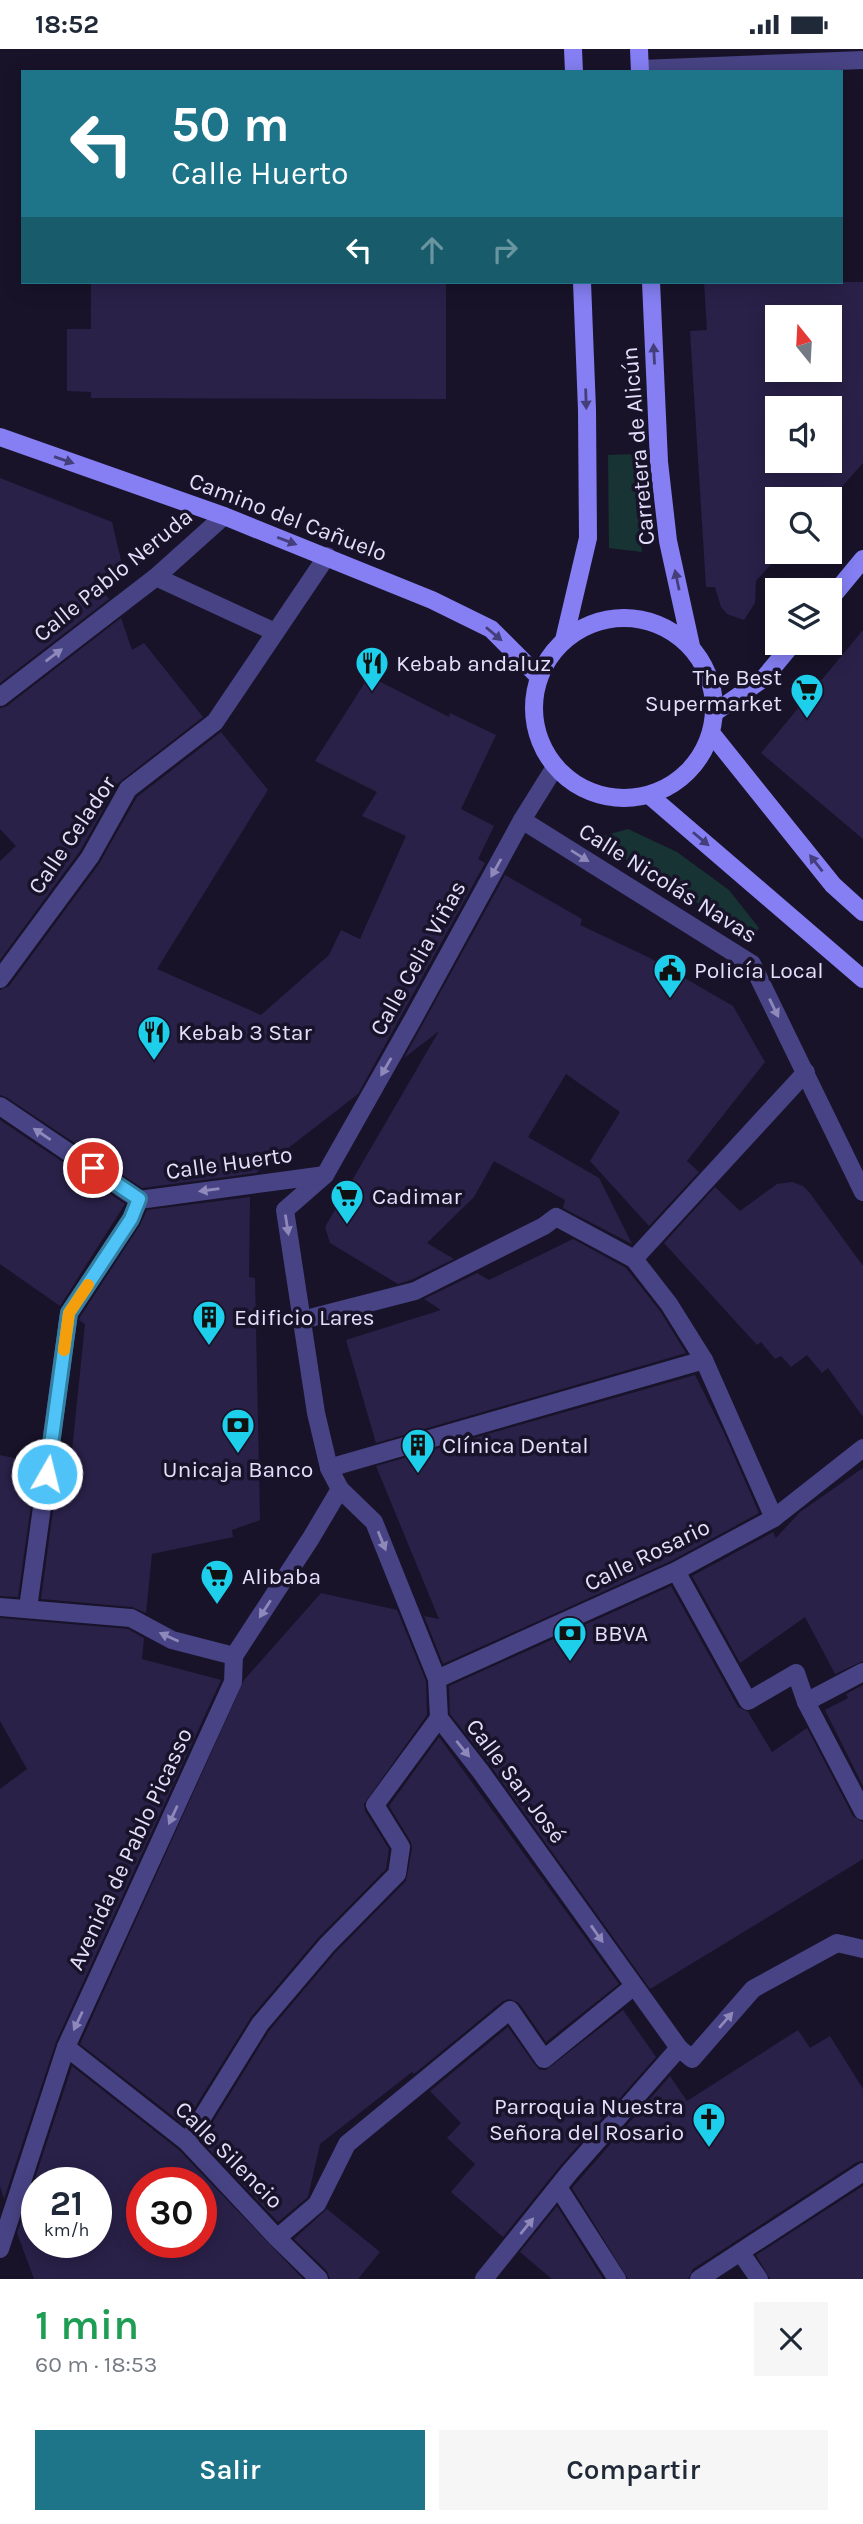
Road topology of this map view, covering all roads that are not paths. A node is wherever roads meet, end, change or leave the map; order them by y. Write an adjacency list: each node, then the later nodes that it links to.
1 (573, 49): 4 (main road)
2 (639, 49): 5 (main road)
3 (863, 60): 5 (street)
4 (574, 70)
5 (640, 70)
6 (582, 284): 15 (main road, Carretera de Alicún, one-way to 15)
7 (651, 284): 16 (main road, Carretera de Alicún, one-way to 7)
8 (0, 437): 9 (main road, Camino del Cañuelo, one-way to 9)
9 (224, 516): 10 (main road, Camino del Cañuelo, one-way to 10); 12 (street, Calle Pablo Neruda)
10 (327, 556): 14 (street, Calle Celador); 18 (main road, Camino del Cañuelo, one-way to 18)
11 (863, 559): 13 (main road)
12 (156, 577): 14 (street); 19 (street, Calle Pablo Neruda, one-way to 12)
13 (842, 584)
14 (275, 632): 26 (street, Calle Celador)
15 (564, 640): 16 (main road); 18 (main road)
16 (691, 646): 20 (main road)
17 (783, 655): 20 (main road)
18 (539, 677): 22 (main road)
19 (0, 697)
20 (714, 713): 21 (main road)
21 (711, 733): 23 (main road); 25 (main road, one-way to 21)
22 (555, 767): 23 (main road); 24 (street, Calle Celia Viñas)
23 (649, 795): 27 (main road, one-way to 27)
24 (522, 820): 28 (street, Calle Nicolás Navas, one-way to 28); 30 (street, Calle Celia Viñas, one-way to 30)
25 (863, 912)
26 (0, 979)
27 (863, 979)
28 (806, 1072): 31 (street, Calle Nicolás Navas); 33 (street)
29 (0, 1106): 32 (street, Calle Huerto, one-way to 29)
30 (325, 1175): 32 (street, Calle Huerto, one-way to 32); 34 (street, Calle Celia Viñas, one-way to 34)
31 (863, 1192)
32 (139, 1199): 42 (street)
33 (634, 1259): 34 (street); 35 (street)
34 (302, 1320): 37 (street, Calle San José)
35 (704, 1360): 37 (street); 39 (street)
36 (863, 1448): 39 (street, Calle Rosario)
37 (329, 1468): 38 (street, Calle San José)
38 (340, 1489): 43 (street, Avenida de Pablo Picasso, one-way to 43); 45 (street, Calle San José, one-way to 45)
39 (774, 1518): 40 (street, Calle Rosario)
40 (676, 1570): 45 (street, Calle Rosario); 46 (street)
41 (0, 1607): 42 (street)
42 (28, 1608): 43 (street, one-way to 42)
43 (234, 1656): 51 (street, Avenida de Pablo Picasso, one-way to 51)
44 (863, 1672): 46 (street)
45 (437, 1679): 47 (street, Calle San José)
46 (806, 1702): 48 (street)
47 (439, 1719): 50 (street, Calle San José, one-way to 50); 53 (street)
48 (863, 1811)
49 (863, 1949): 52 (street, one-way to 49)
50 (634, 1986): 52 (street, Calle San José); 56 (street)
51 (66, 2047): 53 (street, Calle Silencio); 57 (street, Avenida de Pablo Picasso)
52 (679, 2048): 55 (street)
53 (187, 2142): 56 (street, Calle Silencio)
54 (863, 2172): 58 (street)
55 (558, 2187): 60 (street, one-way to 55); 61 (street)
56 (277, 2238): 59 (street, Calle Silencio)
57 (0, 2249)
58 (741, 2252): 62 (street); 63 (street)
59 (319, 2279)
60 (484, 2279)
61 (617, 2279)
62 (699, 2279)
63 (759, 2279)

